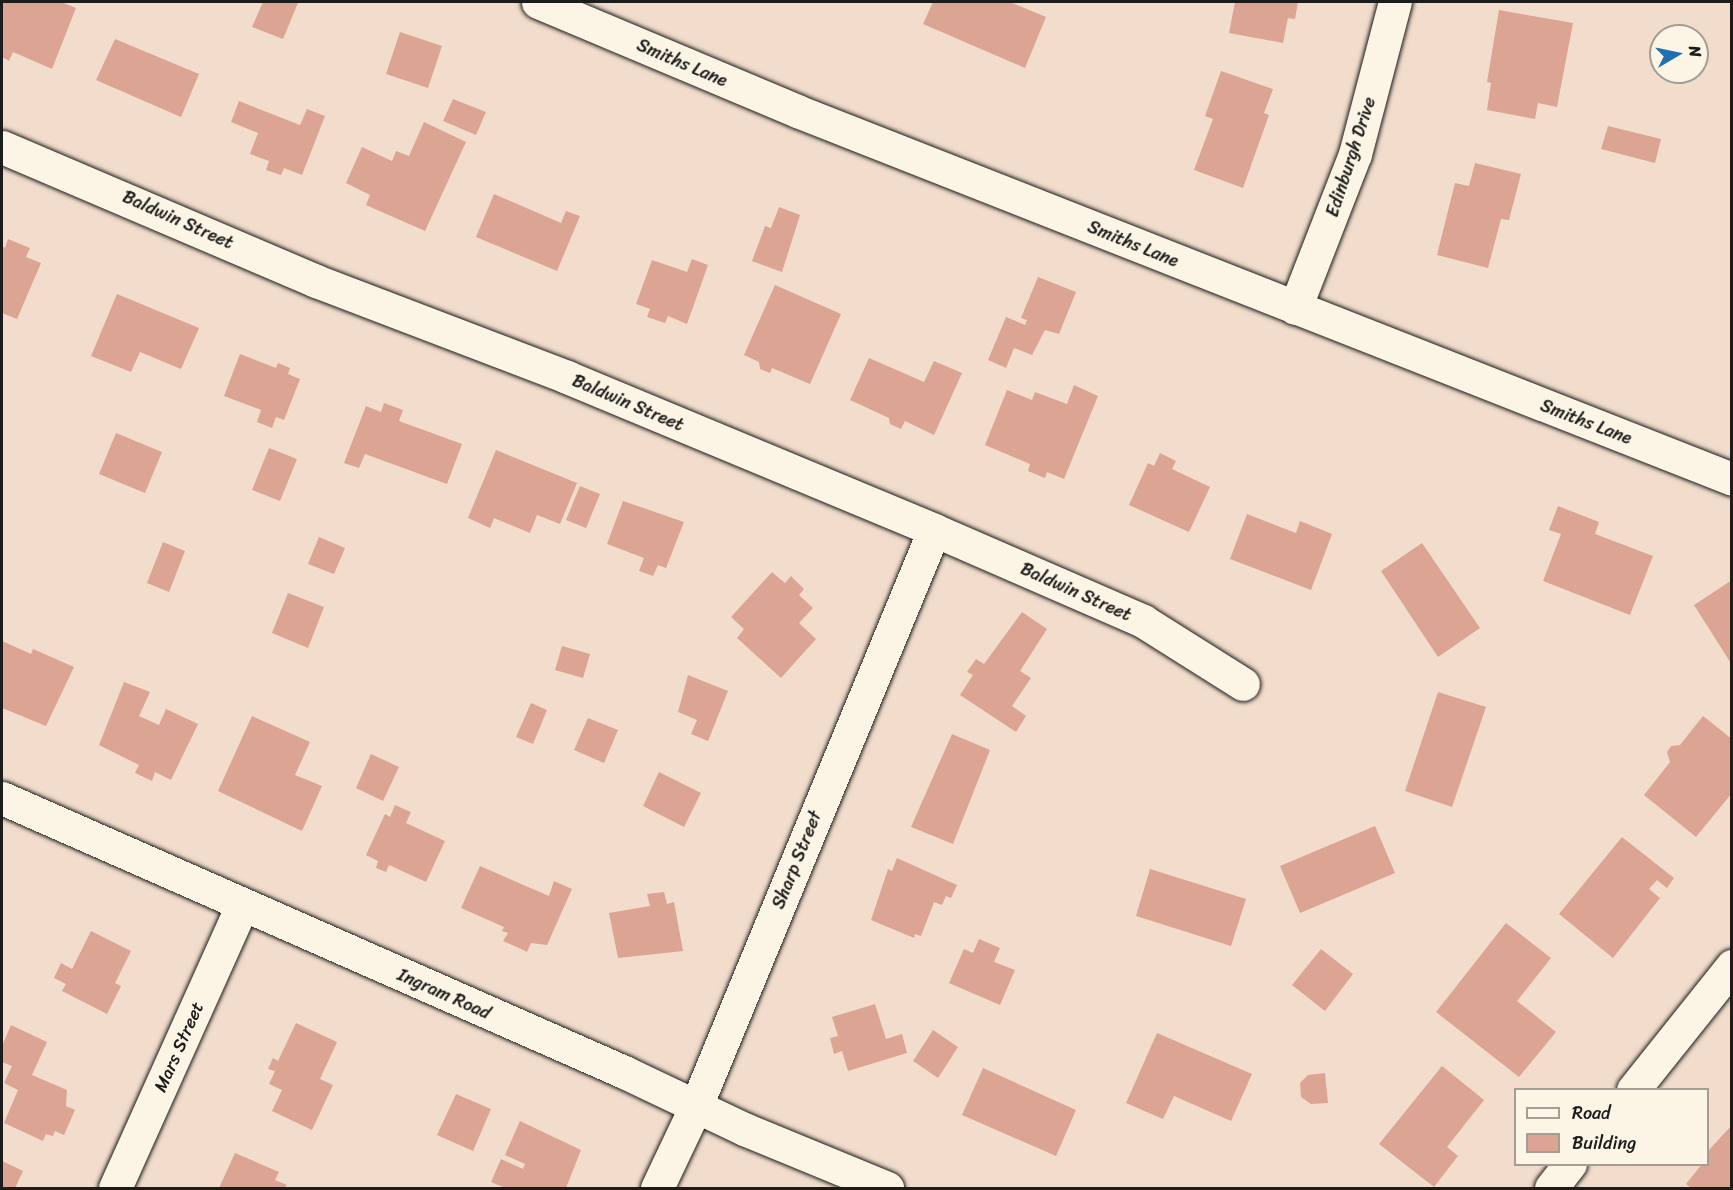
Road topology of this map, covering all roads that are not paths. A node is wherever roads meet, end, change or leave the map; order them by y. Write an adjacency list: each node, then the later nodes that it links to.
1 (538, 2): 4 (street, Smiths Lane)
2 (1395, 2): 4 (street, Edinburgh Drive)
3 (2, 147): 6 (street, Baldwin Street)
4 (1295, 308): 5 (street, Smiths Lane)
5 (1731, 479)
6 (934, 530): 7 (street, Baldwin Street); 12 (street, Sharp Street)
7 (1243, 684)
8 (2, 798): 9 (street, Ingram Road)
9 (242, 905): 12 (street, Ingram Road); 14 (street, Mars Street)
10 (1731, 966): 11 (street)
11 (1634, 1088)
12 (696, 1106): 15 (street, Sharp Street); 16 (street, Ingram Road)
13 (1568, 1166): 17 (street)
14 (116, 1188)
15 (657, 1188)
16 (887, 1188)
17 (1551, 1188)

